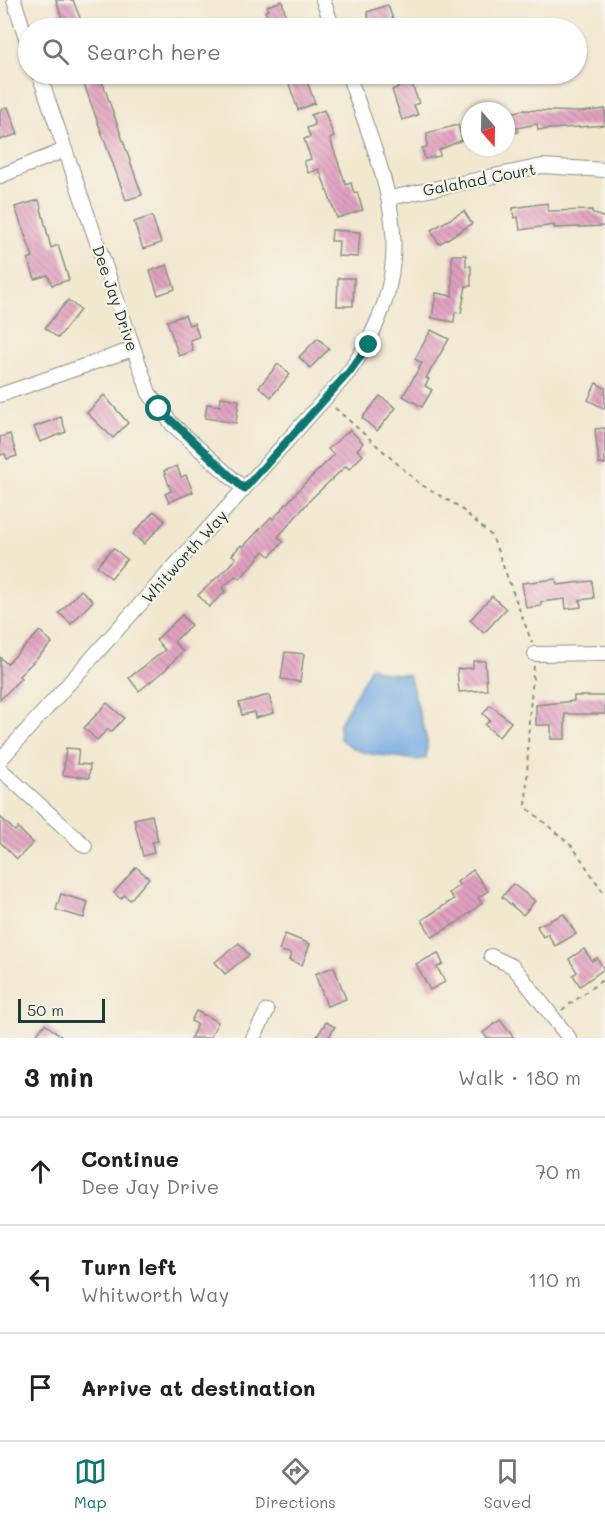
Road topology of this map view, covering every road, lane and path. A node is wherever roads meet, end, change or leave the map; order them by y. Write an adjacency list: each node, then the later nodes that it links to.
1 (14, 0): 3 (street)
2 (323, 0): 4 (street)
3 (20, 18)
4 (329, 18)
5 (42, 84): 7 (street, Dee Jay Drive)
6 (351, 84): 10 (street, Whitworth Way)
7 (65, 150): 9 (street); 11 (street, Dee Jay Drive)
8 (605, 170): 10 (street, Galahad Court)
9 (0, 176)
10 (390, 198): 13 (street, Whitworth Way)
11 (133, 349): 12 (street); 14 (street, Dee Jay Drive)
12 (0, 395)
13 (325, 399): 14 (street, Whitworth Way); 16 (path)
14 (244, 489): 17 (street, Whitworth Way)
15 (605, 653): 16 (street)
16 (536, 654): 20 (path)
17 (0, 760)
18 (0, 769): 19 (street)
19 (85, 846)
20 (605, 895)
21 (490, 957): 24 (street)
22 (605, 978): 24 (path)
23 (267, 1011): 25 (street)
24 (552, 1018): 26 (street)
25 (253, 1038)
26 (569, 1038)

